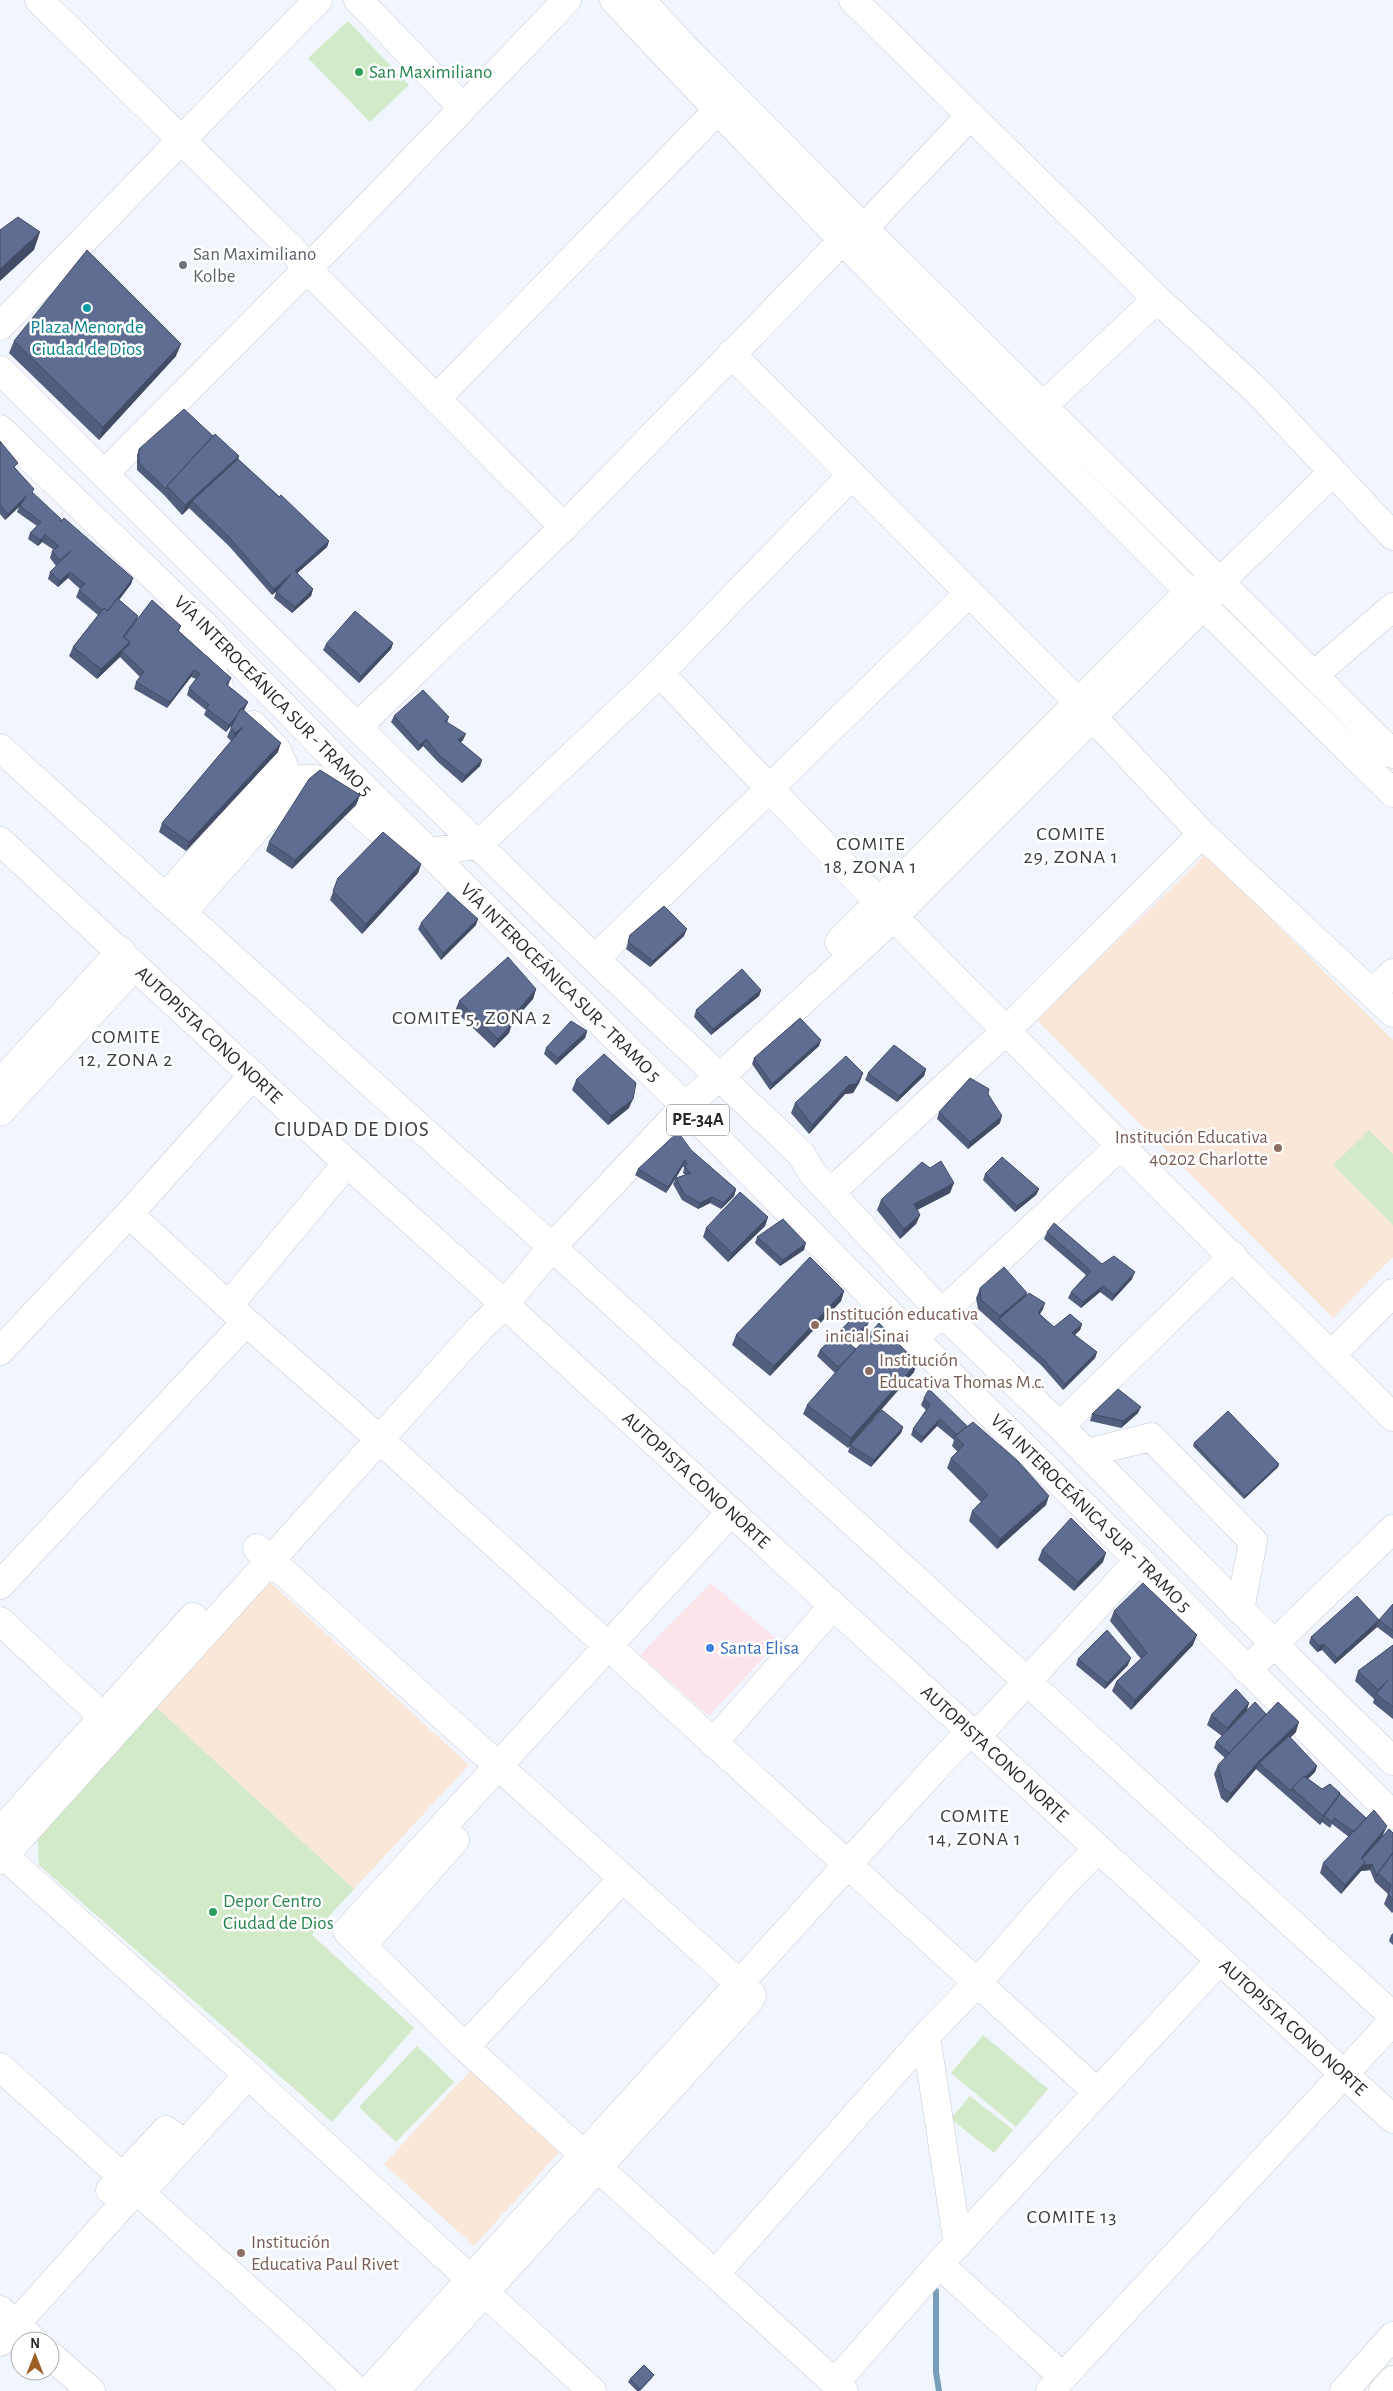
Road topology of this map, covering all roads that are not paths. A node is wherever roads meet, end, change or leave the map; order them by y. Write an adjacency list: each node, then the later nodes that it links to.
1 (318, 0): 11 (main road)
2 (358, 0): 8 (main road)
3 (566, 0): 8 (main road)
4 (614, 0): 9 (main road)
5 (642, 0): 12 (main road)
6 (853, 0): 10 (main road)
7 (53, 5): 11 (main road)
8 (463, 108): 13 (main road)
9 (718, 110): 12 (main road); 18 (main road)
10 (970, 116): 12 (main road); 14 (main road)
11 (182, 139): 13 (main road); 15 (main road)
12 (853, 234): 16 (main road); 19 (main road); 29 (main road)
13 (307, 269): 18 (main road); 22 (main road)
14 (1157, 299): 19 (main road); 21 (main road)
15 (0, 326)
16 (731, 354): 23 (main road); 24 (main road)
17 (0, 370): 22 (main road)
18 (436, 399): 24 (main road)
19 (1043, 406): 26 (main road)
20 (0, 429): 28 (main road, VÍA INTEROCEÁNICA SUR - TRAMO 5 / PE-34A)
21 (1332, 473): 25 (main road); 26 (main road)
22 (104, 474): 34 (main road)
23 (852, 475): 27 (main road); 31 (main road)
24 (564, 526): 34 (main road)
25 (1393, 536)
26 (1219, 583): 29 (main road); 32 (main road)
27 (968, 594): 33 (main road); 37 (main road)
28 (175, 597): 42 (main road, VÍA INTEROCEÁNICA SUR - TRAMO 5 / PE-34A); 43 (main road)
29 (1196, 599): 33 (main road); 38 (main road)
30 (1393, 607): 32 (main road)
31 (660, 673): 37 (main road); 41 (main road)
32 (1314, 675): 36 (main road)
33 (1085, 709): 39 (main road); 44 (main road)
34 (357, 727): 41 (main road)
35 (0, 748): 43 (main road)
36 (1393, 754)
37 (769, 790): 44 (main road); 46 (main road)
38 (1393, 792)
39 (1202, 834): 48 (main road); 49 (main road)
40 (0, 840): 45 (main road, AUTOPISTA CONO NORTE)
41 (478, 845): 42 (main road); 46 (main road)
42 (423, 847): 43 (main road); 53 (main road, VÍA INTEROCEÁNICA SUR - TRAMO 5 / PE-34A)
43 (174, 906): 59 (main road)
44 (887, 910): 49 (main road); 50 (main road)
45 (128, 958): 51 (main road, AUTOPISTA CONO NORTE); 52 (main road); 54 (main road)
46 (595, 959): 50 (main road)
47 (1393, 973): 48 (main road)
48 (1386, 1002)
49 (1007, 1030): 55 (main road); 57 (main road)
50 (713, 1071): 53 (main road); 57 (main road)
51 (253, 1075): 56 (main road, AUTOPISTA CONO NORTE); 58 (main road)
52 (0, 1083)
53 (679, 1100): 59 (main road); 65 (main road, VÍA INTEROCEÁNICA SUR - TRAMO 5 / PE-34A)
54 (0, 1112)
55 (1120, 1146): 60 (main road); 64 (main road)
56 (347, 1163): 62 (main road, AUTOPISTA CONO NORTE); 63 (main road)
57 (832, 1192): 64 (main road)
58 (129, 1214): 63 (main road); 66 (main road)
59 (545, 1241): 62 (main road); 83 (main road)
60 (1233, 1256): 67 (main road); 69 (main road)
61 (1393, 1293): 67 (main road)
62 (497, 1298): 70 (main road); 72 (main road, AUTOPISTA CONO NORTE)
63 (237, 1313): 70 (main road); 76 (main road)
64 (942, 1313): 65 (main road); 69 (main road)
65 (914, 1339): 75 (main road, VÍA INTEROCEÁNICA SUR - TRAMO 5 / PE-34A)
66 (0, 1351)
67 (1330, 1355): 68 (main road)
68 (1393, 1417)
69 (1060, 1426): 71 (main road)
70 (373, 1434): 74 (main road); 81 (main road)
71 (1086, 1452): 78 (main road); 78 (main road)
72 (737, 1520): 77 (main road, AUTOPISTA CONO NORTE); 81 (main road)
73 (1393, 1529): 80 (main road)
74 (263, 1553): 84 (main road); 88 (main road)
75 (1139, 1560): 82 (main road, VÍA INTEROCEÁNICA SUR - TRAMO 5 / PE-34A); 83 (main road)
76 (0, 1585)
77 (832, 1607): 85 (main road, AUTOPISTA CONO NORTE); 86 (main road)
78 (1240, 1610): 80 (main road)
79 (0, 1621): 84 (main road)
80 (1275, 1645): 82 (main road); 87 (main road)
81 (614, 1652): 86 (main road); 88 (main road)
82 (1248, 1670): 89 (main road, VÍA INTEROCEÁNICA SUR - TRAMO 5 / PE-34A)
83 (1027, 1680): 85 (main road); 98 (main road)
84 (111, 1724): 92 (main road)
85 (979, 1734): 91 (main road, AUTOPISTA CONO NORTE); 93 (main road)
86 (713, 1743): 93 (main road)
87 (1393, 1763): 89 (main road)
88 (503, 1772): 94 (main road); 101 (main road)
89 (1367, 1789): 90 (main road, VÍA INTEROCEÁNICA SUR - TRAMO 5 / PE-34A)
90 (1393, 1815)
91 (1098, 1849): 95 (main road, AUTOPISTA CONO NORTE); 96 (main road)
92 (1, 1850): 104 (main road)
93 (855, 1871): 96 (main road); 97 (main road)
94 (622, 1879): 97 (main road); 101 (main road)
95 (1220, 1960): 103 (main road, AUTOPISTA CONO NORTE); 106 (main road)
96 (976, 1984): 100 (main road); 106 (main road)
97 (746, 1990): 108 (main road)
98 (1393, 2016)
99 (1393, 2021): 103 (main road)
100 (926, 2036): 110 (main road); 111 (main road)
101 (465, 2047): 108 (main road)
102 (0, 2067): 109 (main road)
103 (1344, 2073): 107 (main road, AUTOPISTA CONO NORTE); 117 (main road)
104 (248, 2075): 109 (main road); 112 (main road)
105 (0, 2090): 109 (main road)
106 (1097, 2092): 110 (main road)
107 (1393, 2119)
108 (592, 2161): 111 (main road); 112 (main road)
109 (124, 2190): 113 (main road); 120 (main road); 121 (main road)
110 (948, 2254): 117 (main road); 118 (main road)
111 (716, 2273): 118 (main road)
112 (476, 2286): 122 (main road); 123 (main road); 124 (main road)
113 (9, 2324)
114 (1393, 2336): 125 (main road)
115 (60, 2364): 119 (main road)
116 (1393, 2380): 126 (main road)
117 (1057, 2384)
118 (840, 2387)
119 (92, 2391)
120 (334, 2391)
121 (357, 2391)
122 (369, 2391)
123 (395, 2391)
124 (592, 2391)
125 (1344, 2391)
126 (1383, 2391)

